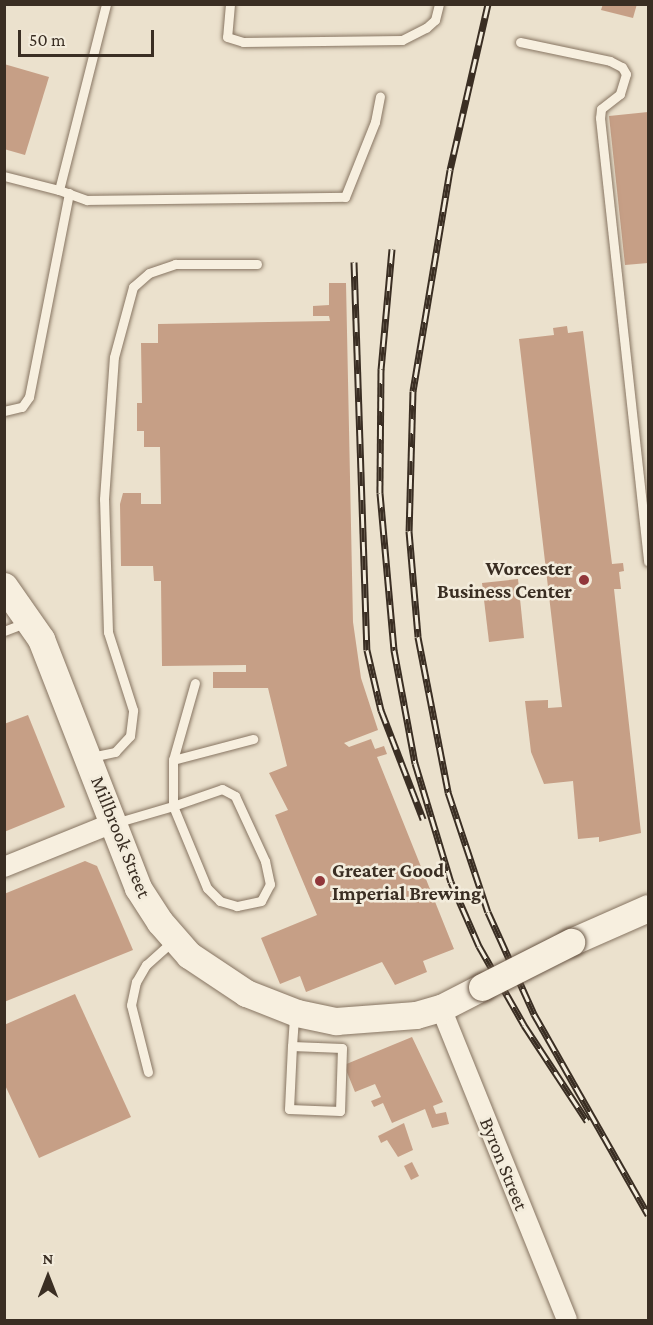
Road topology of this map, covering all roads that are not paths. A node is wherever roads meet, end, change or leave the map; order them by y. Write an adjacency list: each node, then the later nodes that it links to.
1 (105, 4): 7 (lane)
2 (230, 4): 3 (lane)
3 (437, 5)
4 (520, 42): 10 (lane)
5 (380, 96): 7 (lane)
6 (4, 176): 7 (lane)
7 (64, 191): 9 (lane)
8 (256, 264): 16 (lane)
9 (4, 411)
10 (648, 561)
11 (4, 586): 12 (main road, Millbrook Street)
12 (31, 621): 13 (lane); 16 (main road, Millbrook Street)
13 (4, 632)
14 (195, 683): 17 (lane)
15 (253, 739): 17 (lane)
16 (89, 758): 19 (main road, Millbrook Street)
17 (173, 760): 18 (lane)
18 (173, 806): 18 (lane); 19 (lane)
19 (113, 823): 20 (street); 22 (main road, Millbrook Street)
20 (4, 867)
21 (648, 908): 23 (main road, Millbrook Street, bridge)
22 (174, 940): 24 (main road, Millbrook Street); 26 (lane)
23 (441, 1008): 24 (main road, Millbrook Street); 27 (street, Byron Street)
24 (294, 1012): 25 (lane)
25 (292, 1046): 25 (lane)
26 (148, 1072)
27 (567, 1320)

